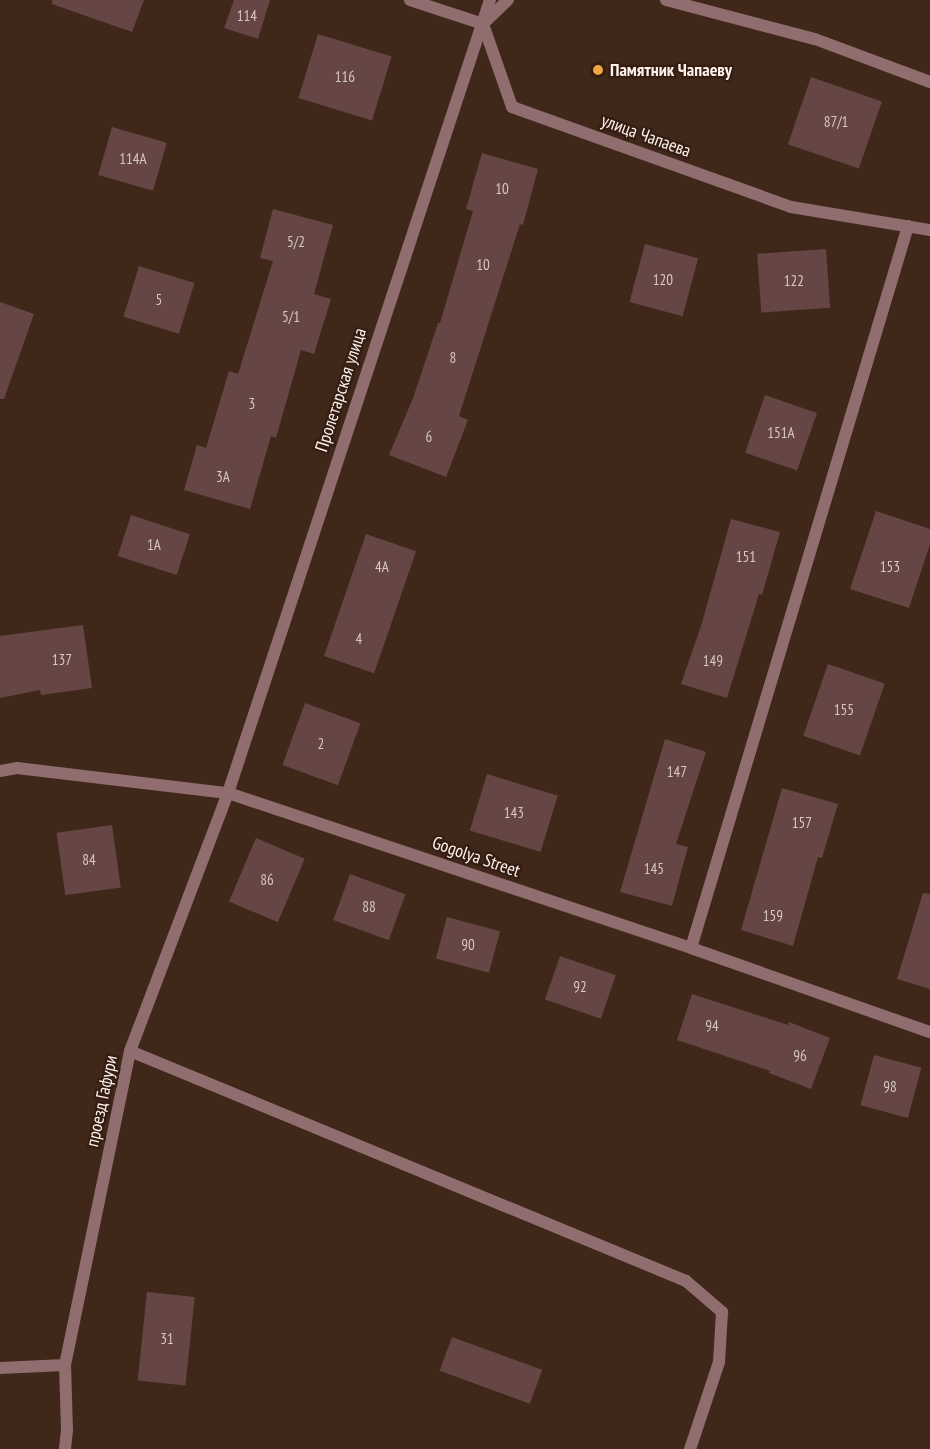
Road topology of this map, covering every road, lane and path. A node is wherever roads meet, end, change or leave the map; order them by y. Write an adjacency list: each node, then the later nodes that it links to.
1 (410, 0): 5 (street)
2 (490, 0): 5 (street, Пролетарская улица)
3 (508, 0): 5 (street)
4 (666, 0): 6 (street)
5 (483, 24): 7 (street, улица Чапаева); 10 (street, Пролетарская улица)
6 (930, 82)
7 (908, 226): 8 (street, улица Чапаева); 11 (street)
8 (930, 230)
9 (0, 771): 10 (street, Gogolya Street)
10 (228, 793): 11 (street, Gogolya Street); 13 (street, проезд Гафури)
11 (691, 948): 12 (street, Gogolya Street)
12 (930, 1032)
13 (130, 1051): 14 (street, проезд Гафури); 17 (street)
14 (64, 1365): 15 (street); 16 (street, проезд Гафури)
15 (0, 1368)
16 (64, 1449)
17 (690, 1449)

